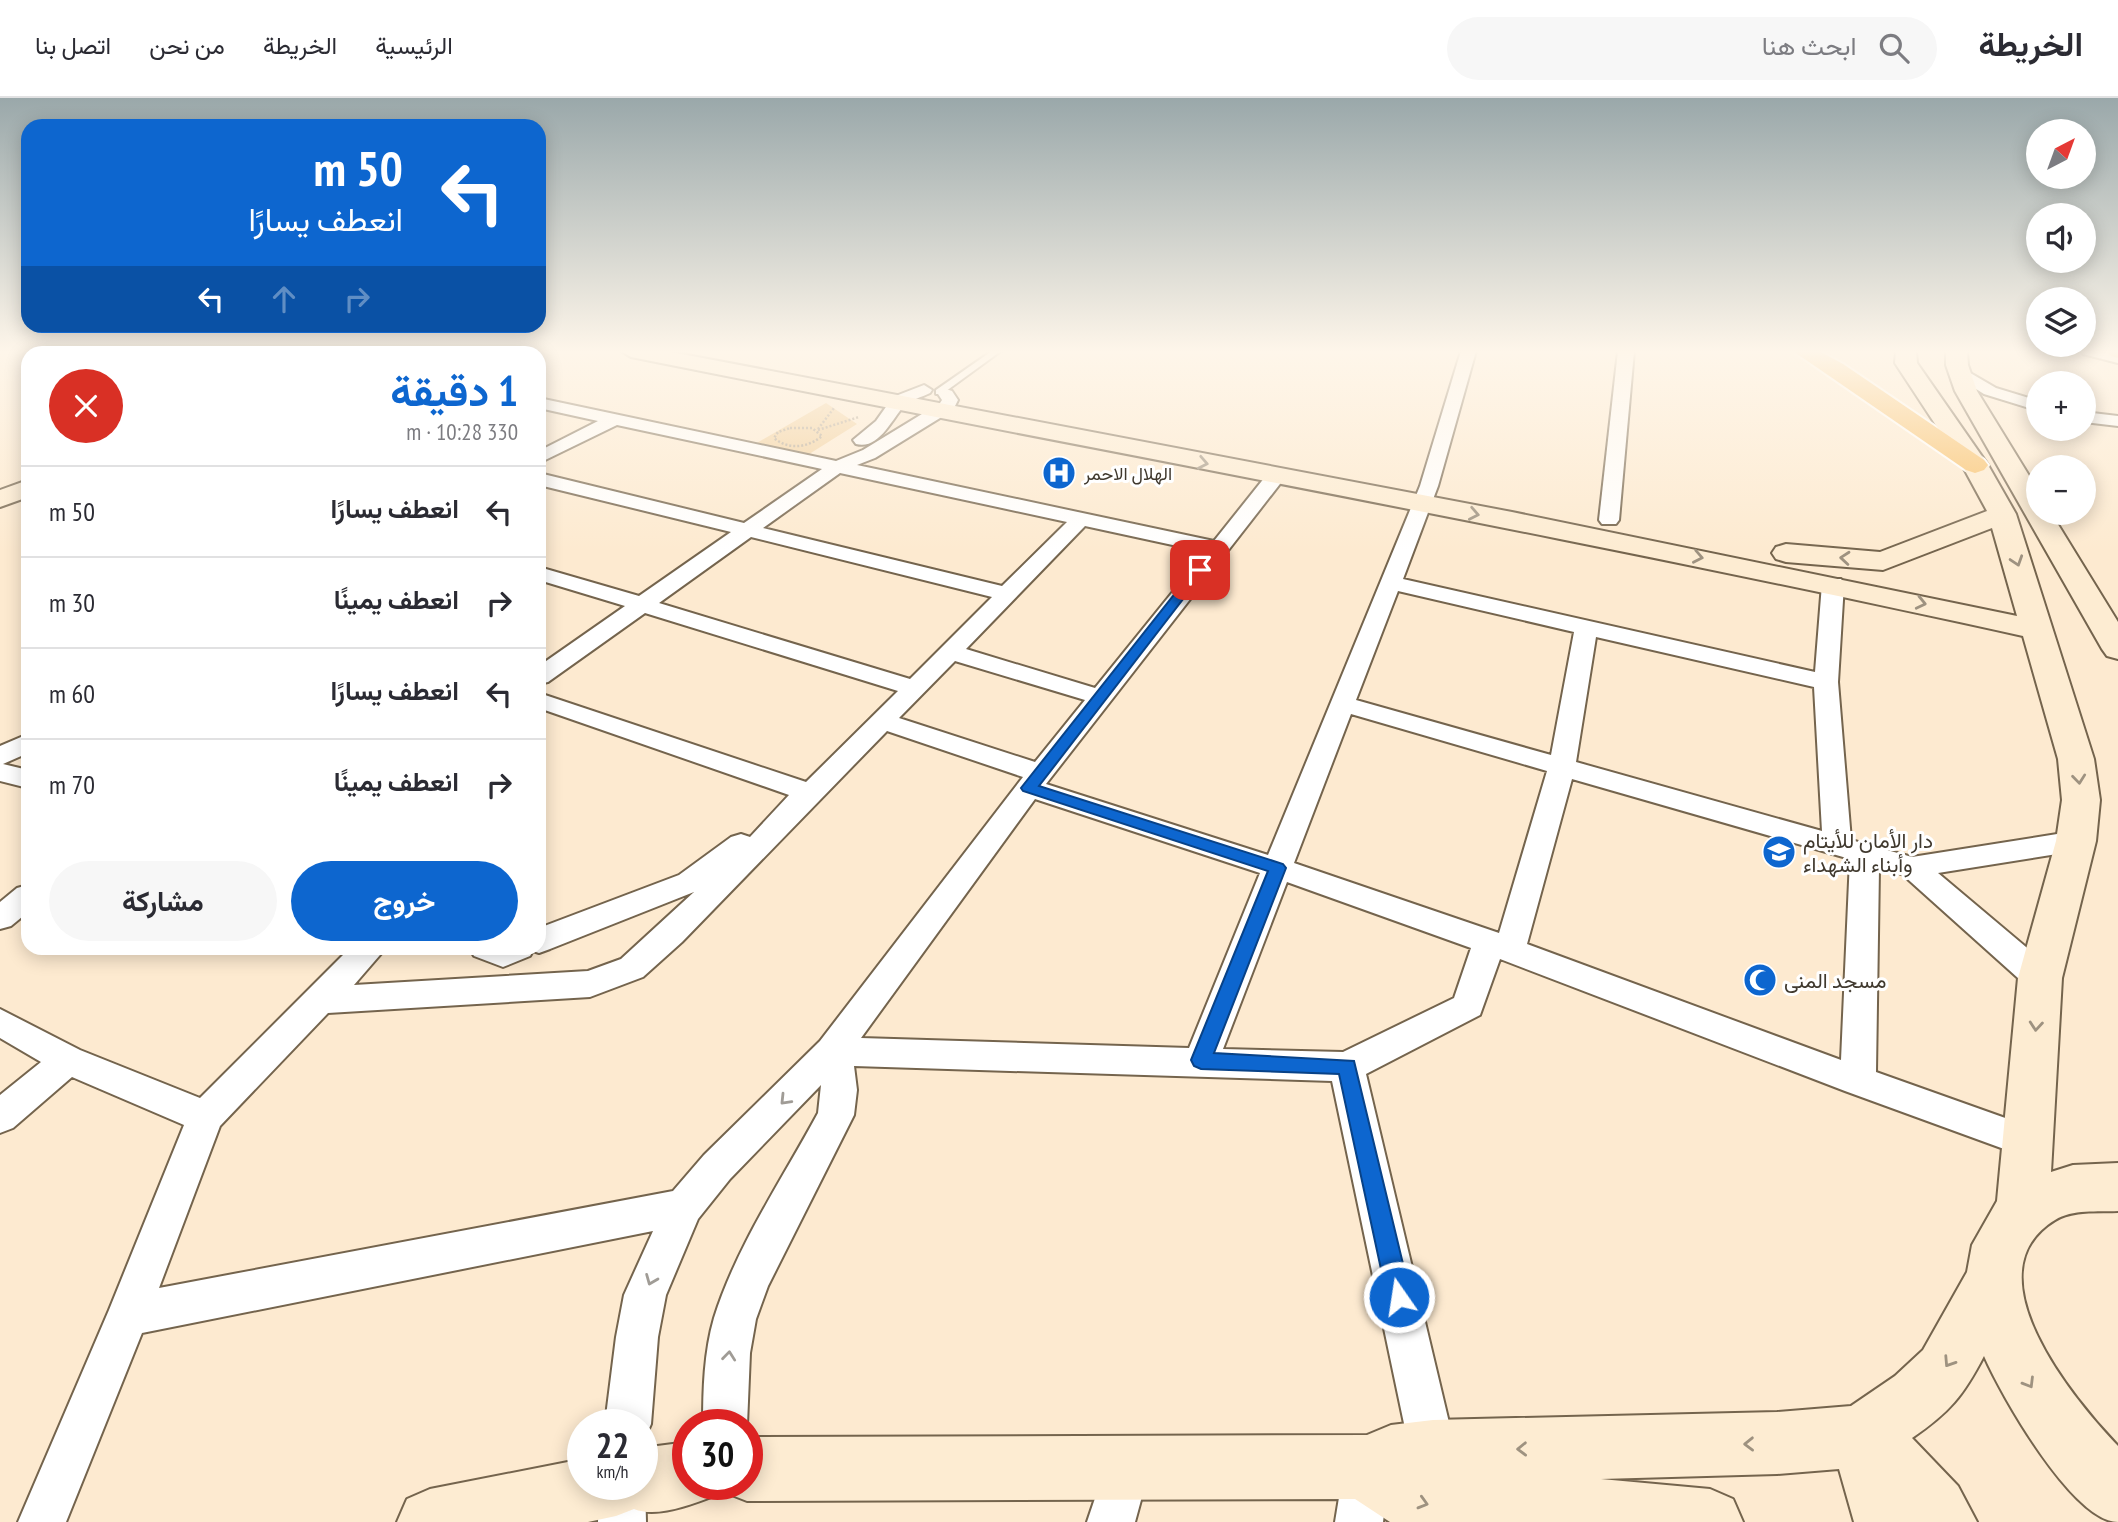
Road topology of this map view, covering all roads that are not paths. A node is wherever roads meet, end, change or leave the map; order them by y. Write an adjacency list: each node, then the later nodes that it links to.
1 (608, 417): 12 (street)
2 (887, 417): 16 (street)
3 (912, 417): 16 (street)
4 (1024, 417): 18 (street, one-way to 18)
5 (1038, 417): 22 (street)
6 (1449, 417): 22 (street)
7 (1619, 417): 26 (street)
8 (1906, 417): 15 (highway)
9 (1943, 417): 15 (street)
10 (1982, 417): 36 (street)
11 (2096, 418): 13 (street)
12 (615, 419): 14 (street); 16 (street)
13 (2118, 421)
14 (546, 454)
15 (1975, 465): 24 (street)
16 (837, 467): 25 (street); 27 (street)
17 (21, 476): 20 (street)
18 (1276, 476): 22 (street); 28 (street)
19 (546, 481): 27 (street)
20 (0, 484)
21 (21, 491): 23 (street)
22 (1425, 495): 26 (street); 30 (street); 31 (street, one-way to 31)
23 (0, 499)
24 (2002, 514): 26 (street, one-way to 26); 35 (street, one-way to 35)
25 (1081, 519): 28 (street); 32 (street)
26 (1609, 520)
27 (747, 530): 32 (street); 33 (street)
28 (1216, 548): 41 (street)
29 (546, 575): 33 (street)
30 (1390, 583): 34 (street); 43 (street)
31 (1833, 584): 35 (street, one-way to 35); 39 (street)
32 (1007, 594): 37 (street)
33 (642, 604): 38 (street); 40 (street)
34 (1586, 627): 39 (street); 47 (street)
35 (2039, 630): 52 (street, one-way to 52)
36 (2118, 649)
37 (950, 652): 40 (street); 41 (street)
38 (546, 672)
39 (1826, 682): 53 (street)
40 (915, 688): 44 (street)
41 (1100, 697): 50 (street)
42 (546, 702): 51 (street)
43 (1342, 704): 47 (street); 55 (street)
44 (881, 721): 50 (street); 51 (street)
45 (21, 746): 46 (street)
46 (0, 757)
47 (1562, 765): 53 (street); 59 (street)
48 (0, 772): 49 (street)
49 (21, 777)
50 (1035, 780): 55 (street); 64 (street)
51 (811, 793): 58 (street); 62 (street)
52 (2076, 841): 54 (street); 61 (street)
53 (1851, 850): 54 (street); 68 (street)
54 (1912, 867): 61 (street)
55 (1277, 868): 59 (street); 66 (street)
56 (21, 902): 57 (street)
57 (0, 918)
58 (546, 938)
59 (1500, 945): 67 (street); 68 (street)
60 (363, 955): 62 (street)
61 (2040, 978): 71 (street, one-way to 71)
62 (320, 1000): 70 (street)
63 (0, 1022): 65 (street)
64 (832, 1051): 66 (street); 73 (street, one-way to 73); 78 (street, one-way to 64)
65 (68, 1060): 69 (street); 70 (street)
66 (1201, 1060): 67 (street)
67 (1347, 1066): 80 (street)
68 (1858, 1081): 71 (street)
69 (0, 1117)
70 (205, 1117): 76 (street)
71 (2026, 1141): 74 (street)
72 (2118, 1187): 74 (street)
73 (684, 1207): 76 (street); 77 (street, one-way to 77)
74 (2023, 1209): 75 (street)
75 (1993, 1281): 79 (street, one-way to 79); 82 (street, one-way to 82)
76 (128, 1315): 88 (street)
77 (630, 1409)
78 (726, 1409)
79 (1860, 1436): 80 (street, one-way to 80); 92 (street); 93 (street)
80 (1433, 1452): 85 (street)
81 (763, 1470): 84 (street)
82 (2118, 1493)
83 (567, 1494): 89 (street)
84 (1119, 1494): 85 (street)
85 (1363, 1495): 87 (street, one-way to 87)
86 (622, 1500): 90 (street)
87 (1613, 1517): 91 (street)
88 (42, 1522)
89 (430, 1522)
90 (622, 1522)
91 (1710, 1522)
92 (1887, 1522)
93 (1944, 1522)

